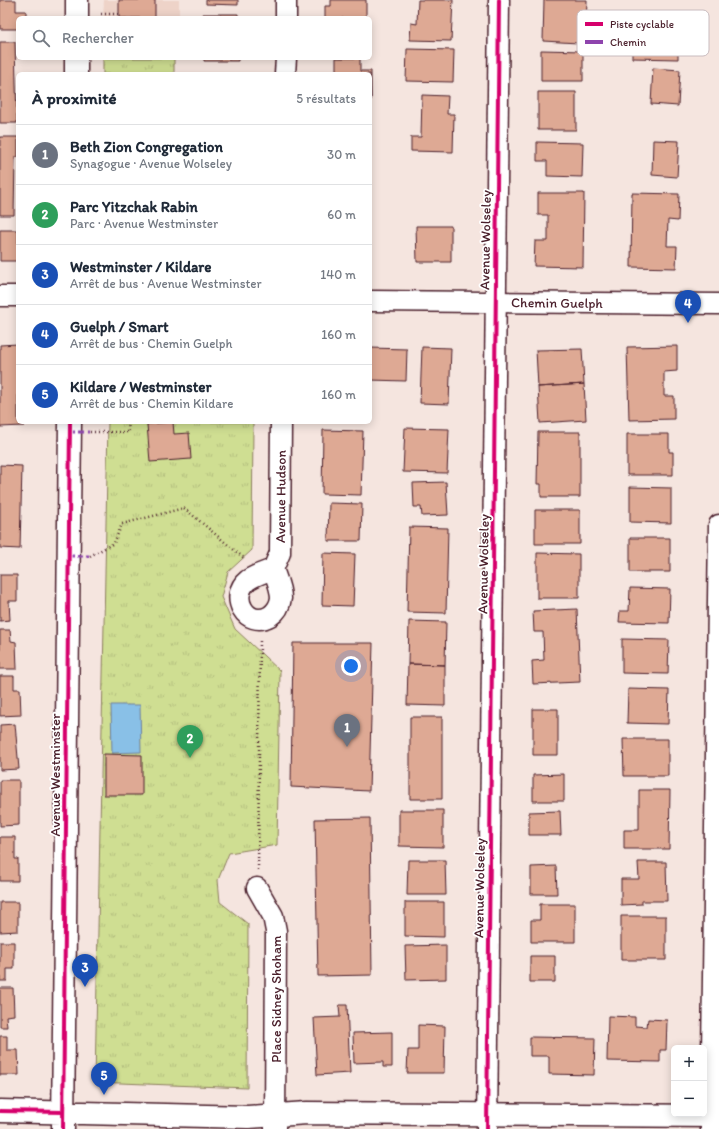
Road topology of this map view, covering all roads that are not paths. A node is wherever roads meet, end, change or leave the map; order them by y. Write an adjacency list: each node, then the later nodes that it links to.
1 (77, 0): 4 (street)
2 (286, 0): 5 (street)
3 (499, 0): 13 (street, Avenue Wolseley)
4 (77, 16)
5 (286, 16)
6 (76, 60): 8 (street)
7 (286, 60): 9 (street)
8 (76, 72)
9 (285, 72)
10 (0, 296): 11 (street)
11 (16, 296)
12 (372, 301): 13 (street, Chemin Guelph)
13 (496, 302): 14 (street, Chemin Guelph); 23 (street, Avenue Wolseley)
14 (719, 304)
15 (70, 424): 22 (street, Avenue Westminster)
16 (281, 424): 18 (street, Avenue Hudson)
17 (719, 525): 21 (street)
18 (273, 568)
19 (258, 888): 24 (street, Place Sidney Shoham)
20 (0, 1111): 22 (street)
21 (714, 1120): 23 (street)
22 (63, 1121): 24 (street)
23 (487, 1121): 24 (street)
24 (275, 1122)

